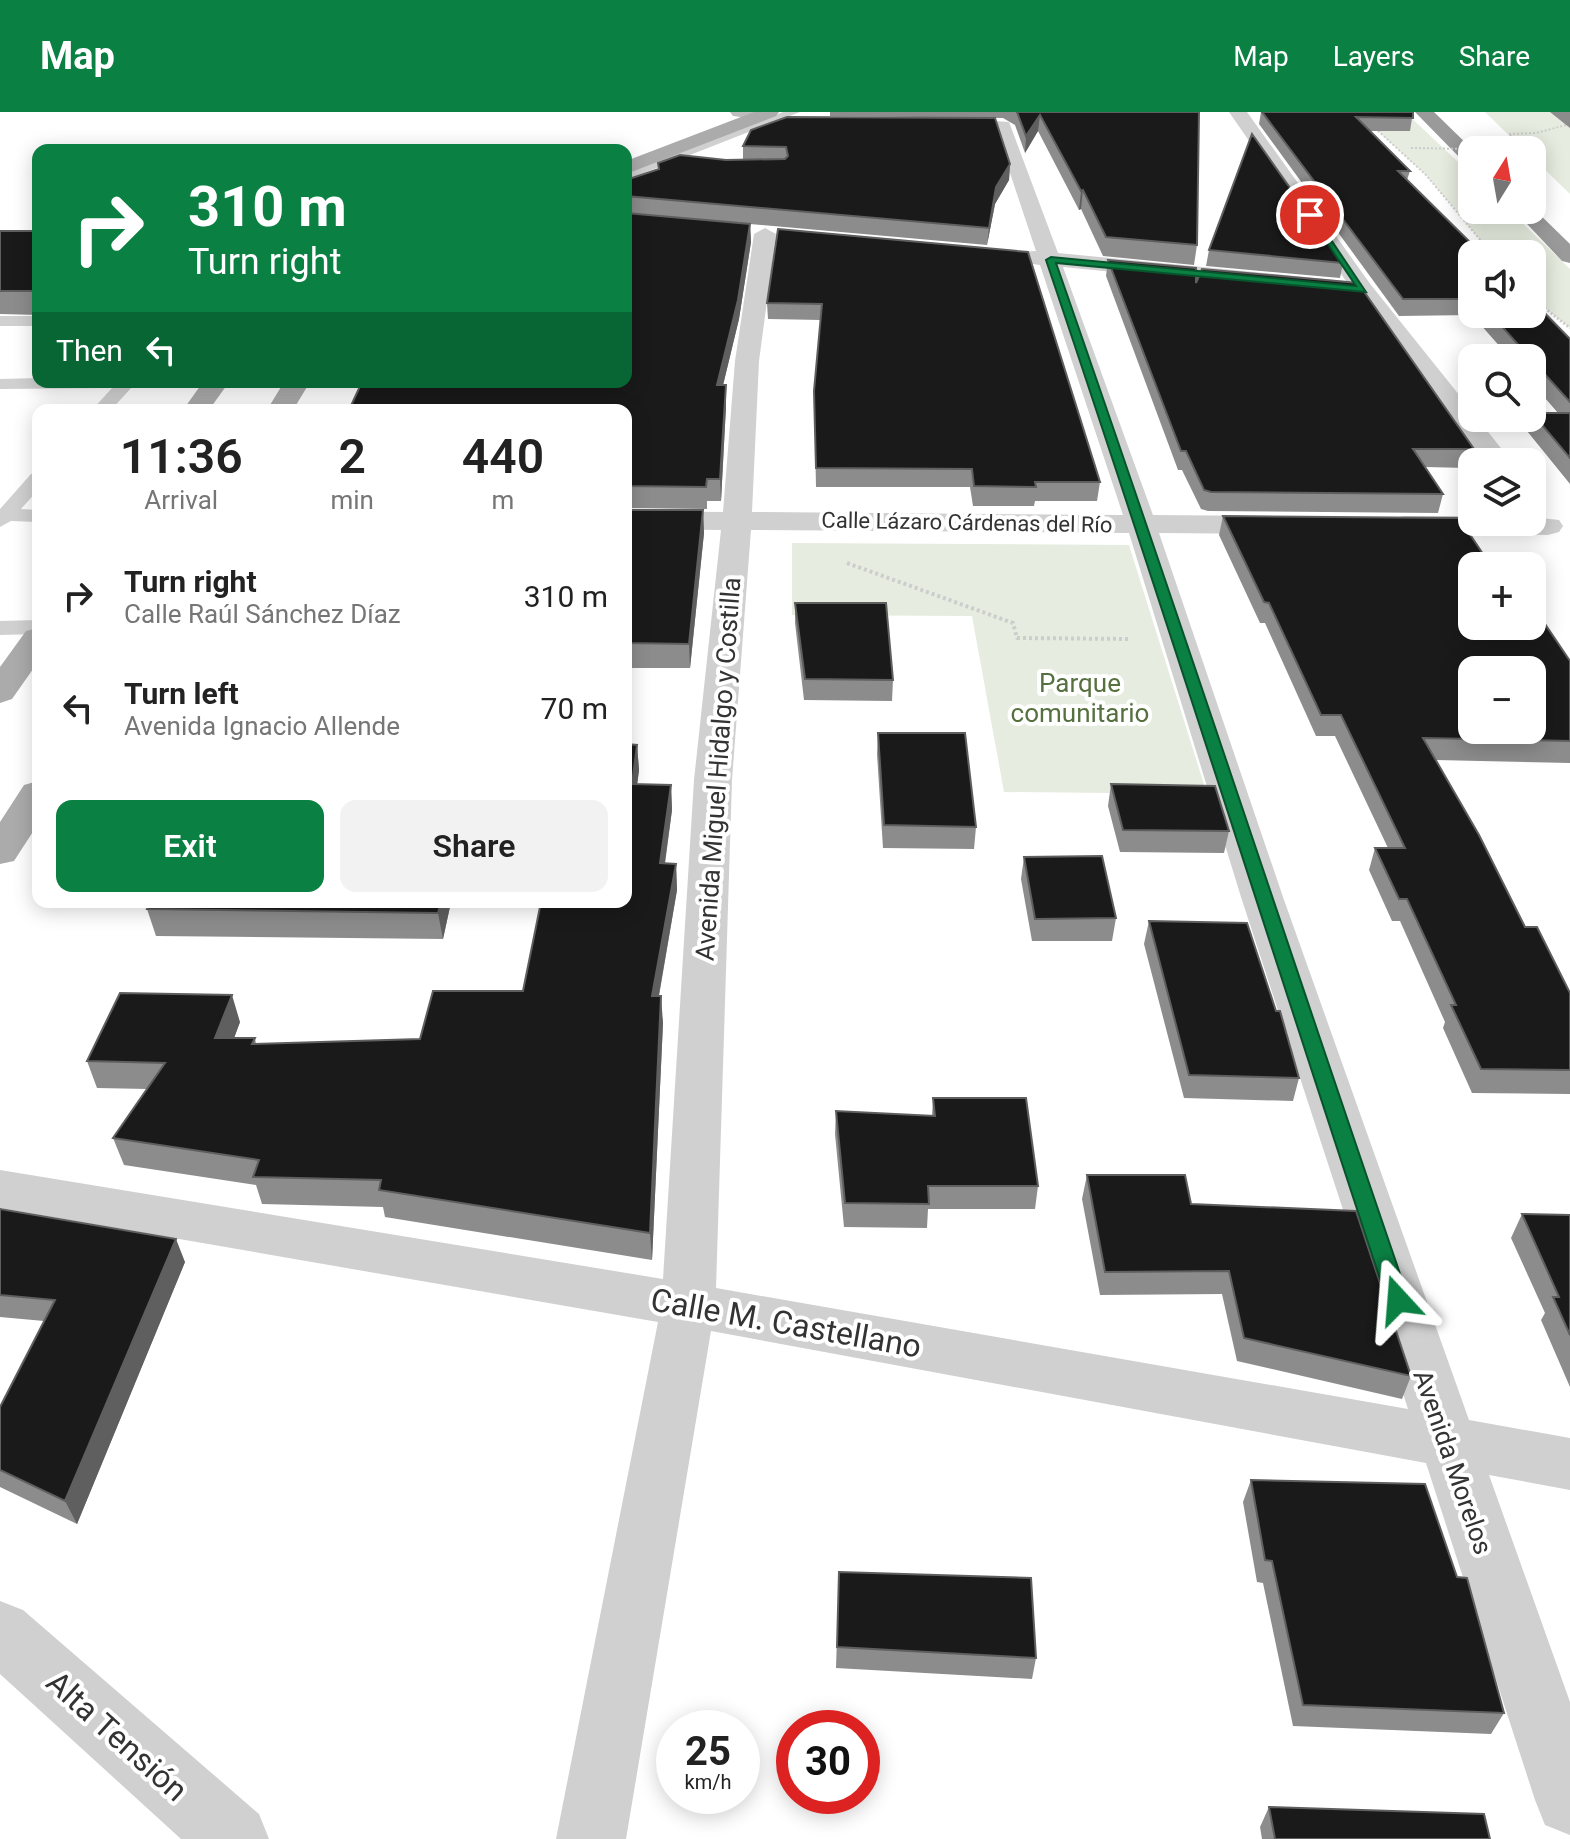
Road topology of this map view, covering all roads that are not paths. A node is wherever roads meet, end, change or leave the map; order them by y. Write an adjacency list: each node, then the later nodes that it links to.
1 (794, 112): 5 (lane)
2 (1424, 112): 10 (highway)
3 (1239, 114): 21 (street)
4 (735, 116): 5 (main road); 8 (main road); 9 (main road)
5 (764, 117): 7 (street); 9 (lane)
6 (918, 122): 20 (street, Avenida Morelos)
7 (846, 125)
8 (670, 131)
9 (720, 136): 11 (lane); 12 (main road)
10 (1458, 145)
11 (742, 146)
12 (651, 163): 13 (main road); 14 (lane); 15 (lane)
13 (632, 167)
14 (697, 167)
15 (632, 173)
16 (1538, 224): 19 (highway)
17 (765, 234): 33 (street, Avenida Miguel Hidalgo y Costilla)
18 (1007, 256): 20 (street)
19 (1570, 256)
20 (1051, 260): 21 (street); 34 (street, Avenida Morelos)
21 (1363, 290): 28 (street)
22 (0, 321): 23 (lane)
23 (32, 321)
24 (32, 383): 25 (lane)
25 (0, 384)
26 (121, 388): 27 (lane)
27 (107, 404)
28 (1487, 448)
29 (32, 485): 31 (lane)
30 (32, 516): 31 (lane)
31 (2, 518)
32 (632, 520): 33 (street, Calle Lázaro Cárdenas del Río)
33 (737, 520): 34 (street, Calle Lázaro Cárdenas del Río); 45 (street, Avenida Miguel Hidalgo y Costilla)
34 (1139, 524): 35 (street, Calle Lázaro Cárdenas del Río); 46 (street, Avenida Morelos)
35 (1312, 525)
36 (1375, 525): 37 (street)
37 (1548, 525)
38 (32, 627): 39 (lane)
39 (0, 628)
40 (32, 647): 41 (main road)
41 (0, 692)
42 (32, 802): 43 (main road)
43 (0, 852)
44 (0, 1189): 45 (street, Calle M. Castellano)
45 (688, 1305): 46 (street, Calle M. Castellano); 51 (street, Avenida Miguel Hidalgo y Costilla)
46 (1446, 1443): 47 (street, Calle M. Castellano); 49 (street, Avenida Morelos)
47 (1570, 1464)
48 (0, 1632): 50 (street, Alta Tensión)
49 (1570, 1800)
50 (234, 1839)
51 (591, 1839)

